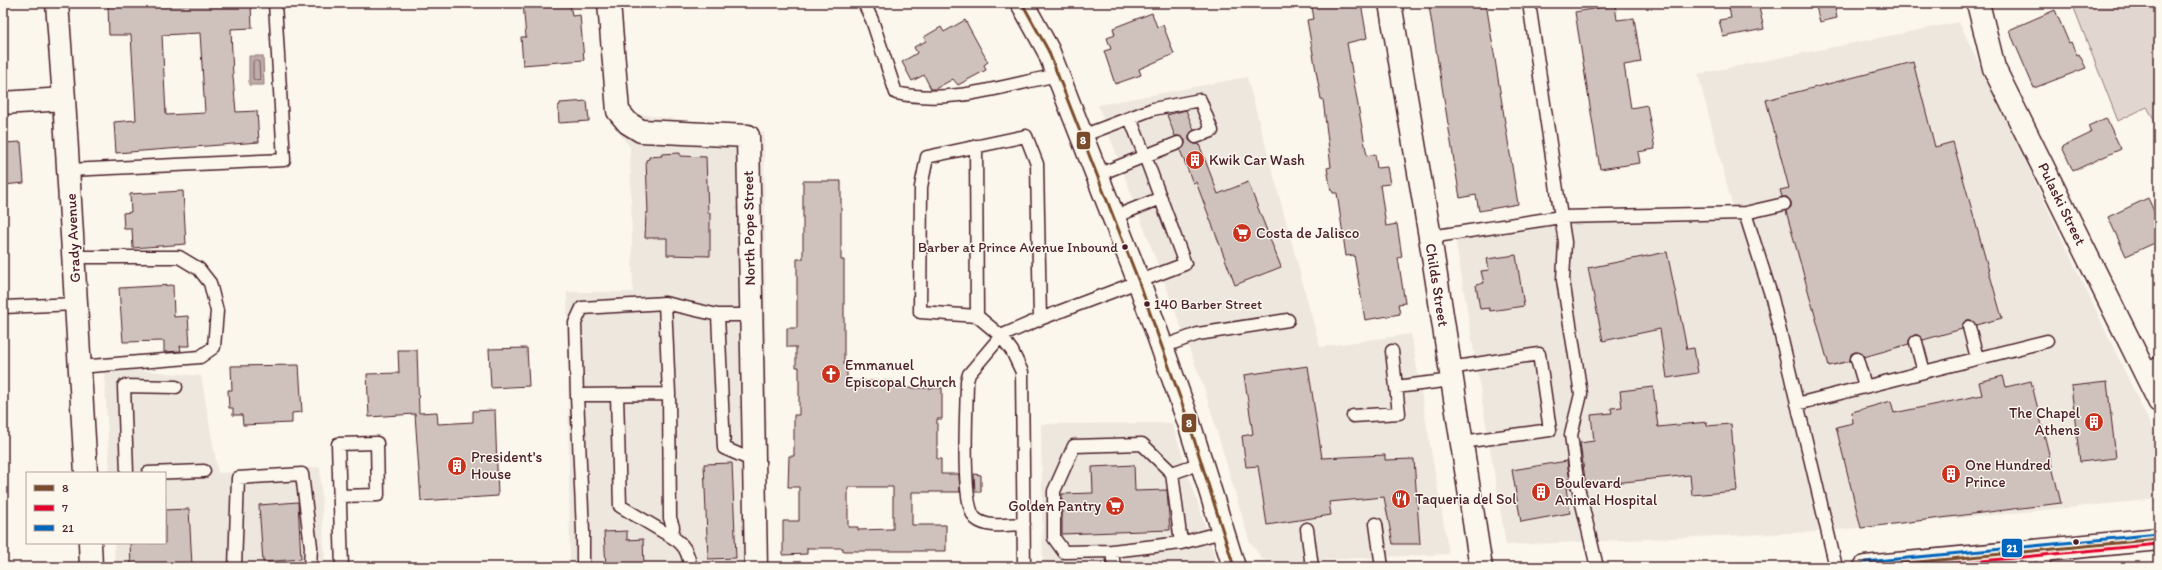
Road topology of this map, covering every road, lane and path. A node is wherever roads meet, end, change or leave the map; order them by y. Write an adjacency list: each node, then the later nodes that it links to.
1 (57, 3): 10 (street, Grady Avenue)
2 (275, 3): 18 (lane)
3 (609, 3): 32 (street, North Pope Street)
4 (864, 3): 9 (lane)
5 (1022, 3): 9 (street)
6 (1390, 3): 25 (street, Childs Street)
7 (1529, 3): 24 (lane)
8 (1978, 3): 45 (street, Pulaski Street)
9 (1058, 75): 13 (street)
10 (64, 99): 11 (street); 18 (street, Grady Avenue)
11 (3, 103)
12 (1130, 118): 13 (lane); 14 (lane); 17 (lane)
13 (1082, 136): 19 (street)
14 (1196, 137)
15 (1178, 143): 17 (lane)
16 (976, 146): 33 (lane); 33 (lane); 34 (lane)
17 (1145, 156): 19 (lane); 20 (lane)
18 (68, 170): 26 (street, Grady Avenue)
19 (1097, 175): 23 (street)
20 (1161, 198): 23 (lane); 27 (lane)
21 (1784, 204): 22 (lane)
22 (1745, 213): 24 (lane); 55 (lane)
23 (1114, 217): 27 (street)
24 (1561, 218): 25 (lane); 90 (lane)
25 (1430, 237): 47 (street, Childs Street)
26 (74, 257): 29 (street, Grady Avenue); 44 (lane)
27 (1139, 282): 34 (lane); 40 (street)
28 (666, 303): 31 (lane); 51 (lane); 53 (lane)
29 (77, 304): 30 (lane); 44 (street, Grady Avenue)
30 (3, 307)
31 (718, 315): 32 (lane); 58 (lane)
32 (751, 315): 58 (street, North Pope Street)
33 (977, 316): 37 (lane)
34 (1040, 318): 37 (lane)
35 (1288, 320): 40 (lane)
36 (1969, 327): 42 (lane)
37 (1001, 336): 66 (lane); 66 (lane)
38 (2047, 341): 42 (lane)
39 (1916, 342): 46 (lane)
40 (1162, 346): 59 (street)
41 (1392, 351): 50 (lane)
42 (1978, 358): 46 (lane)
43 (1856, 359): 49 (lane)
44 (79, 367): 61 (street, Grady Avenue)
45 (2152, 367): 54 (street, Pulaski Street)
46 (1924, 372): 49 (lane)
47 (1451, 374): 50 (lane); 57 (street, Childs Street); 57 (lane)
48 (176, 386): 62 (lane)
49 (1865, 386): 55 (lane)
50 (1396, 387): 56 (lane)
51 (669, 394): 52 (lane); 70 (lane)
52 (617, 395): 53 (lane); 70 (lane)
53 (577, 396): 81 (lane)
54 (2159, 401)
55 (1796, 404): 91 (lane)
56 (1353, 416)
57 (1462, 442): 89 (street, Childs Street)
58 (754, 461): 83 (street, North Pope Street)
59 (1202, 463): 64 (lane); 69 (street)
60 (204, 471): 63 (lane)
61 (86, 472)
62 (127, 472)
63 (166, 472)
64 (1172, 473): 72 (lane); 74 (lane)
65 (340, 496): 65 (lane); 80 (lane)
66 (1024, 524): 84 (lane)
67 (1376, 524): 88 (lane)
68 (1307, 529): 87 (lane)
69 (1222, 532): 72 (lane); 86 (street)
70 (672, 537): 82 (lane)
71 (2159, 539): 76 (street)
72 (1181, 543): 74 (lane)
73 (90, 544): 77 (street)
74 (1112, 551): 85 (lane)
75 (2006, 553): 76 (street); 92 (street); 93 (street)
76 (2044, 558)
77 (91, 567)
78 (235, 567): 79 (lane)
79 (310, 567)
80 (342, 567)
81 (583, 567)
82 (690, 567)
83 (756, 567)
84 (1024, 567)
85 (1114, 567)
86 (1234, 567)
87 (1312, 567)
88 (1382, 567)
89 (1481, 567)
90 (1597, 567)
91 (1836, 567)
92 (1865, 567)
93 (1983, 567)

